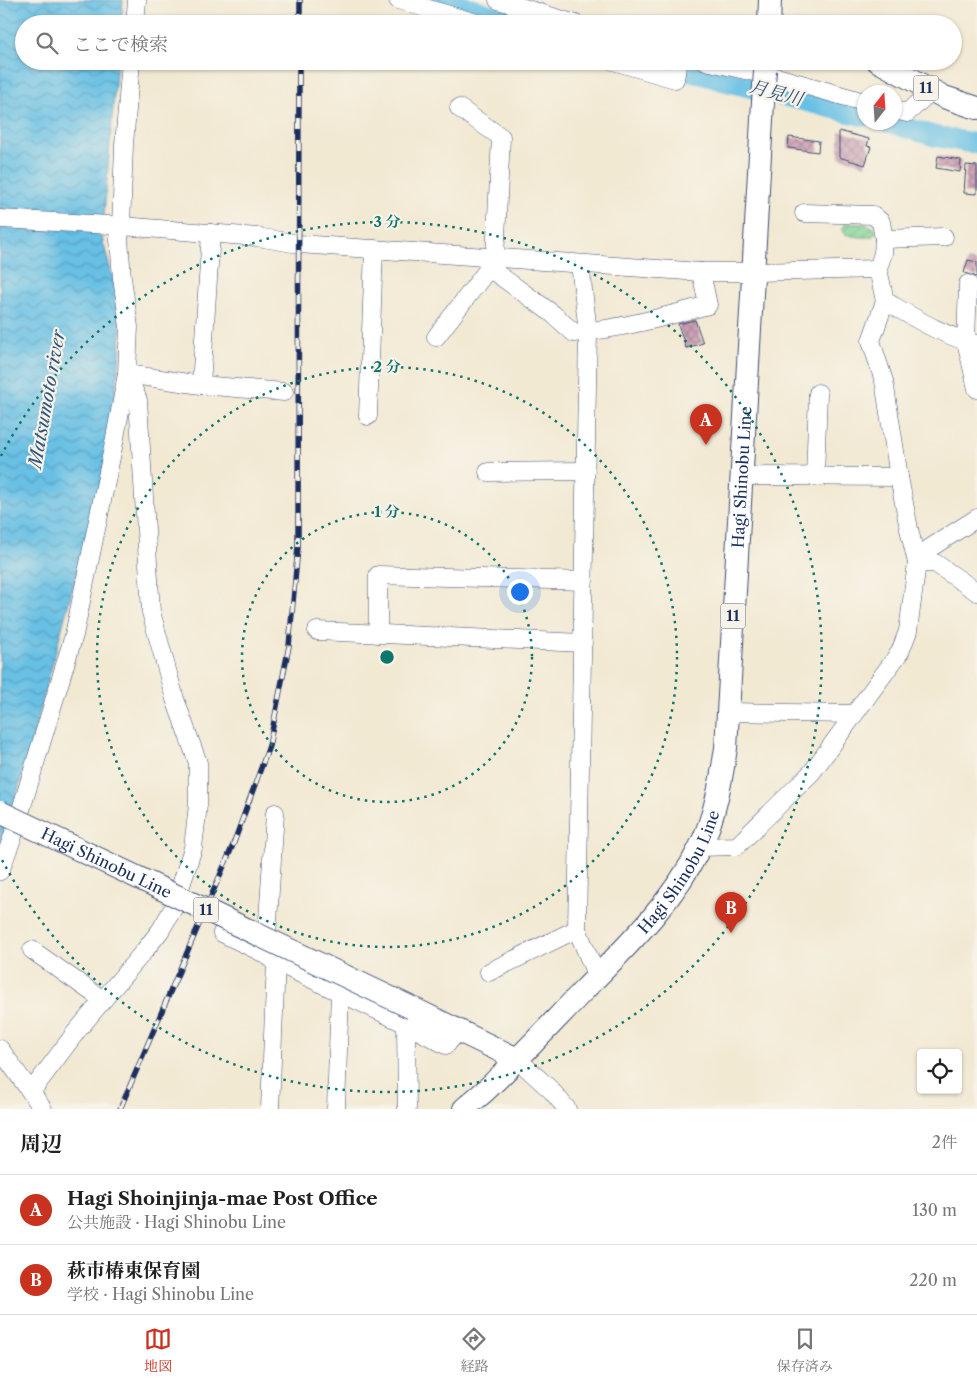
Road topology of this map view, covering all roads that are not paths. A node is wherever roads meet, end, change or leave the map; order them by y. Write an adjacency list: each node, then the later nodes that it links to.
1 (137, 0): 5 (street)
2 (398, 0): 6 (street)
3 (498, 0): 7 (street)
4 (770, 0): 8 (main road)
5 (136, 15)
6 (449, 15)
7 (547, 15)
8 (769, 15)
9 (131, 70): 22 (street)
10 (644, 70): 11 (street)
11 (676, 70)
12 (745, 70): 16 (street)
13 (766, 70): 31 (main road, Hagi Shinobu Line / 11, bridge)
14 (894, 70): 15 (main road, 11)
15 (931, 91): 18 (main road, 11); 19 (street)
16 (857, 100)
17 (459, 108): 27 (street)
18 (977, 108)
19 (902, 112)
20 (804, 213): 25 (street)
21 (0, 219): 22 (street)
22 (115, 226): 23 (street); 37 (street)
23 (211, 233): 26 (street); 38 (street)
24 (944, 237): 25 (street)
25 (884, 239): 29 (street)
26 (374, 249): 27 (street); 42 (street)
27 (492, 263): 28 (street); 34 (street); 35 (street)
28 (580, 264): 30 (street); 34 (street)
29 (878, 269): 31 (street); 33 (street)
30 (701, 272): 31 (street); 34 (street)
31 (753, 272): 45 (main road, Hagi Shinobu Line / 11)
32 (968, 284): 36 (street)
33 (885, 301): 36 (street); 47 (street)
34 (588, 332): 43 (street)
35 (436, 337)
36 (972, 343): 39 (street)
37 (127, 374): 38 (street); 60 (street); 68 (street)
38 (201, 385): 40 (street)
39 (977, 389)
40 (284, 392)
41 (818, 393): 46 (street)
42 (368, 416)
43 (586, 471): 44 (street); 50 (street)
44 (488, 472)
45 (741, 476): 46 (street); 55 (main road, Hagi Shinobu Line / 11)
46 (815, 477): 47 (street)
47 (899, 477): 49 (street)
48 (977, 518): 49 (street)
49 (916, 560): 51 (street); 56 (street)
50 (584, 581): 53 (street); 54 (street)
51 (977, 592)
52 (317, 631): 53 (street)
53 (378, 634): 54 (street)
54 (583, 644): 61 (street)
55 (728, 712): 56 (street); 59 (main road, Hagi Shinobu Line / 11)
56 (854, 714): 59 (street)
57 (0, 812): 69 (main road, Hagi Shinobu Line / 11, bridge)
58 (275, 813): 64 (street)
59 (700, 847): 66 (main road, Hagi Shinobu Line / 11)
60 (0, 871)
61 (577, 929): 65 (street); 66 (street)
62 (222, 932): 64 (street)
63 (32, 950): 68 (street)
64 (271, 958): 67 (street); 74 (street)
65 (489, 972)
66 (597, 977): 71 (main road, Hagi Shinobu Line / 11)
67 (340, 992): 69 (street); 75 (street)
68 (103, 1000): 72 (street)
69 (409, 1016): 71 (main road, Hagi Shinobu Line / 11); 76 (street)
70 (0, 1049): 72 (street)
71 (517, 1059): 77 (main road); 78 (street)
72 (31, 1092): 73 (street)
73 (43, 1109)
74 (270, 1109)
75 (336, 1109)
76 (407, 1109)
77 (465, 1109)
78 (567, 1109)

